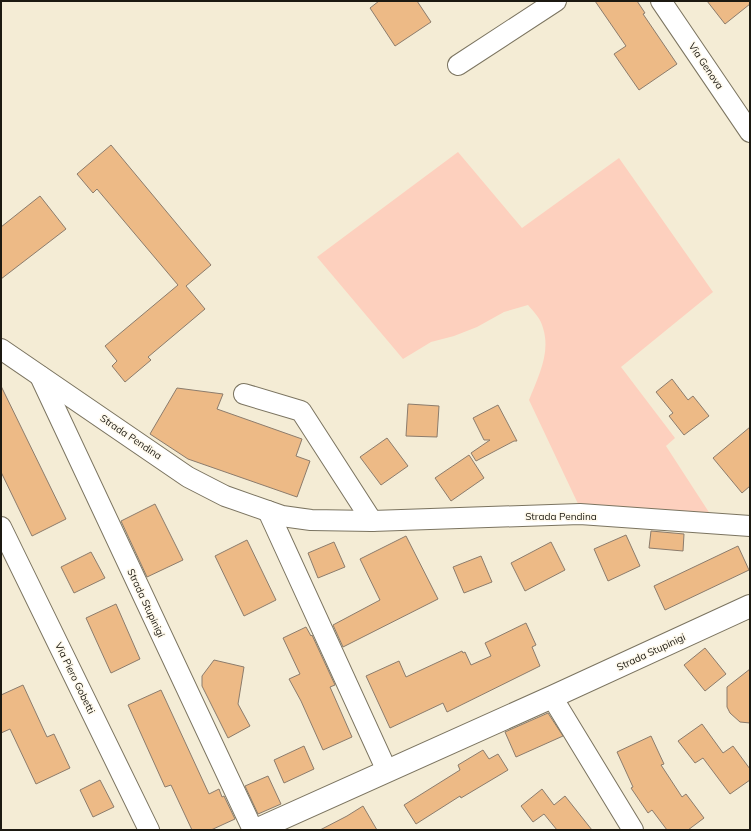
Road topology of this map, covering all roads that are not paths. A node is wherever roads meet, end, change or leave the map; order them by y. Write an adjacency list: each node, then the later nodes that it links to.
1 (556, 1): 3 (street)
2 (661, 1): 4 (street, Via Genova)
3 (458, 65)
4 (750, 132)
5 (1, 349): 6 (street, Strada Pendina)
6 (39, 375): 8 (street, Strada Pendina); 16 (street, Strada Stupinigi)
7 (244, 394): 9 (street)
8 (268, 511): 9 (street, Strada Pendina); 14 (street)
9 (372, 521): 10 (street, Strada Pendina)
10 (750, 526)
11 (1, 527): 15 (street, Via Piero Gobetti)
12 (750, 606): 13 (street, Strada Stupinigi)
13 (552, 697): 14 (street, Strada Stupinigi); 18 (street)
14 (387, 770): 17 (street, Strada Stupinigi)
15 (149, 830)
16 (253, 830)
17 (256, 830)
18 (633, 830)

